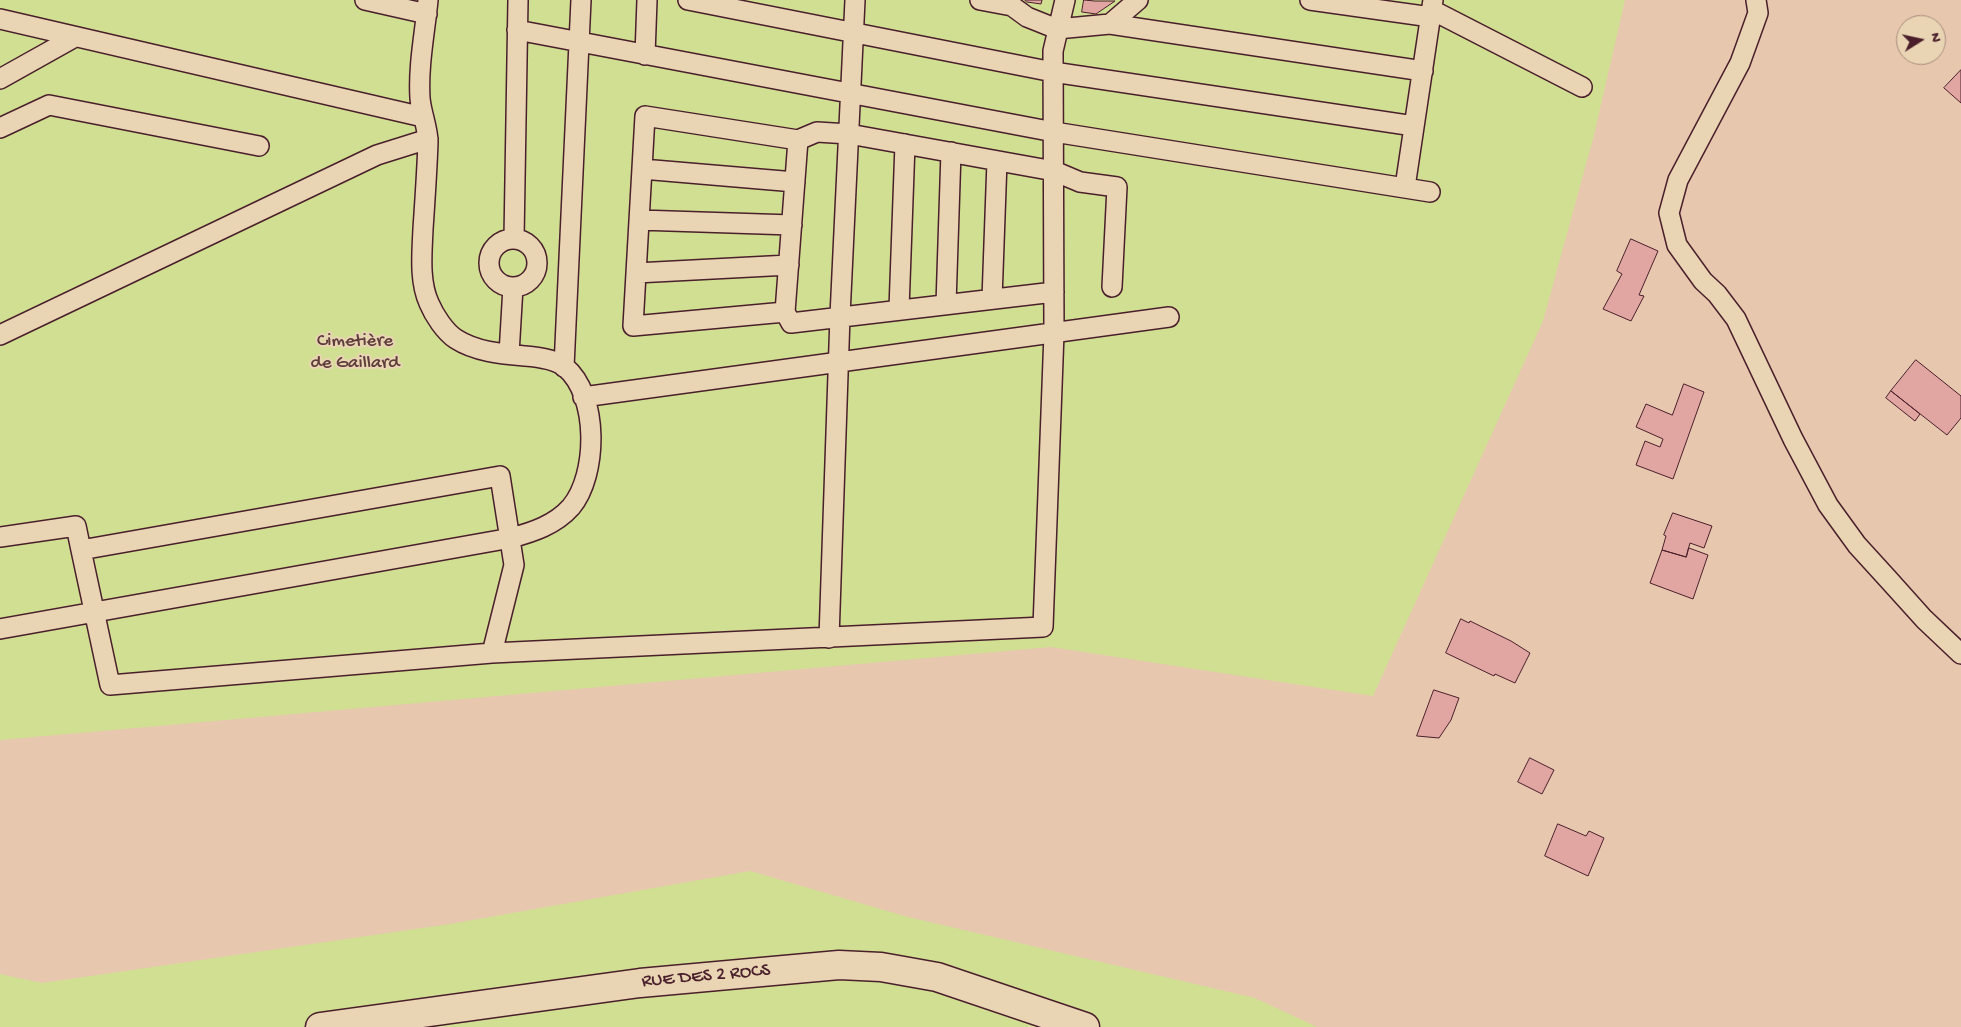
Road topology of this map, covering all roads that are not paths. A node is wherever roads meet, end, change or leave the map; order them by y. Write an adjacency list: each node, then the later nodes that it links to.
1 (366, 0): 13 (lane)
2 (518, 0): 18 (lane)
3 (581, 0): 21 (lane)
4 (647, 0): 22 (lane)
5 (688, 0): 19 (lane)
6 (856, 0): 19 (lane)
7 (980, 0): 12 (lane)
8 (1065, 0): 17 (lane)
9 (1138, 0): 16 (lane)
10 (1310, 0): 14 (lane)
11 (1756, 0): 71 (lane)
12 (1010, 3): 17 (lane)
13 (428, 7): 28 (lane)
14 (1432, 9): 23 (lane); 26 (lane)
15 (0, 19): 20 (lane)
16 (1110, 24): 17 (lane); 23 (lane)
17 (1057, 29): 24 (lane)
18 (517, 30): 21 (lane); 46 (lane)
19 (854, 32): 24 (lane); 27 (lane)
20 (75, 37): 25 (lane); 28 (lane)
21 (580, 42): 22 (lane); 62 (lane)
22 (645, 55): 27 (lane)
23 (1423, 71): 29 (lane)
24 (1053, 72): 29 (lane); 31 (lane)
25 (0, 79)
26 (1582, 87)
27 (851, 95): 31 (lane); 32 (lane)
28 (423, 117): 33 (lane)
29 (1414, 126): 42 (lane)
30 (0, 128): 36 (lane)
31 (1054, 132): 40 (lane); 42 (lane)
32 (849, 134): 34 (lane); 35 (lane); 56 (lane)
33 (428, 139): 59 (lane); 60 (lane)
34 (798, 140): 39 (lane); 41 (lane)
35 (905, 144): 37 (lane); 54 (lane)
36 (259, 146)
37 (951, 152): 38 (lane); 53 (lane)
38 (997, 161): 40 (lane); 52 (lane)
39 (642, 169): 41 (lane); 44 (lane)
40 (1054, 171): 49 (lane); 51 (lane)
41 (795, 182): 45 (lane)
42 (1406, 187): 43 (lane)
43 (1430, 192)
44 (639, 220): 45 (lane); 48 (lane)
45 (792, 225): 47 (lane)
46 (514, 239): 50 (lane); 50 (lane)
47 (789, 265): 48 (lane); 55 (lane)
48 (636, 273): 55 (lane)
49 (1112, 286)
50 (513, 287): 60 (lane)
51 (1054, 292): 52 (lane); 58 (lane)
52 (992, 299): 53 (lane)
53 (946, 304): 54 (lane)
54 (899, 309): 56 (lane)
55 (785, 312): 56 (lane)
56 (840, 316): 61 (lane)
57 (1169, 317): 58 (lane)
58 (1054, 333): 61 (lane); 69 (lane)
59 (0, 335)
60 (509, 354): 62 (lane)
61 (838, 362): 63 (lane); 69 (lane)
62 (564, 367): 63 (lane)
63 (584, 396): 65 (lane)
64 (0, 537): 66 (lane)
65 (511, 538): 66 (lane); 67 (lane); 70 (lane)
66 (82, 550): 67 (lane)
67 (94, 612): 68 (lane); 70 (lane)
68 (0, 629)
69 (829, 638): 70 (lane)
70 (492, 653)
71 (1961, 654)
72 (320, 1027): 73 (street, RUE DES 2 ROCS)
73 (1085, 1027)

